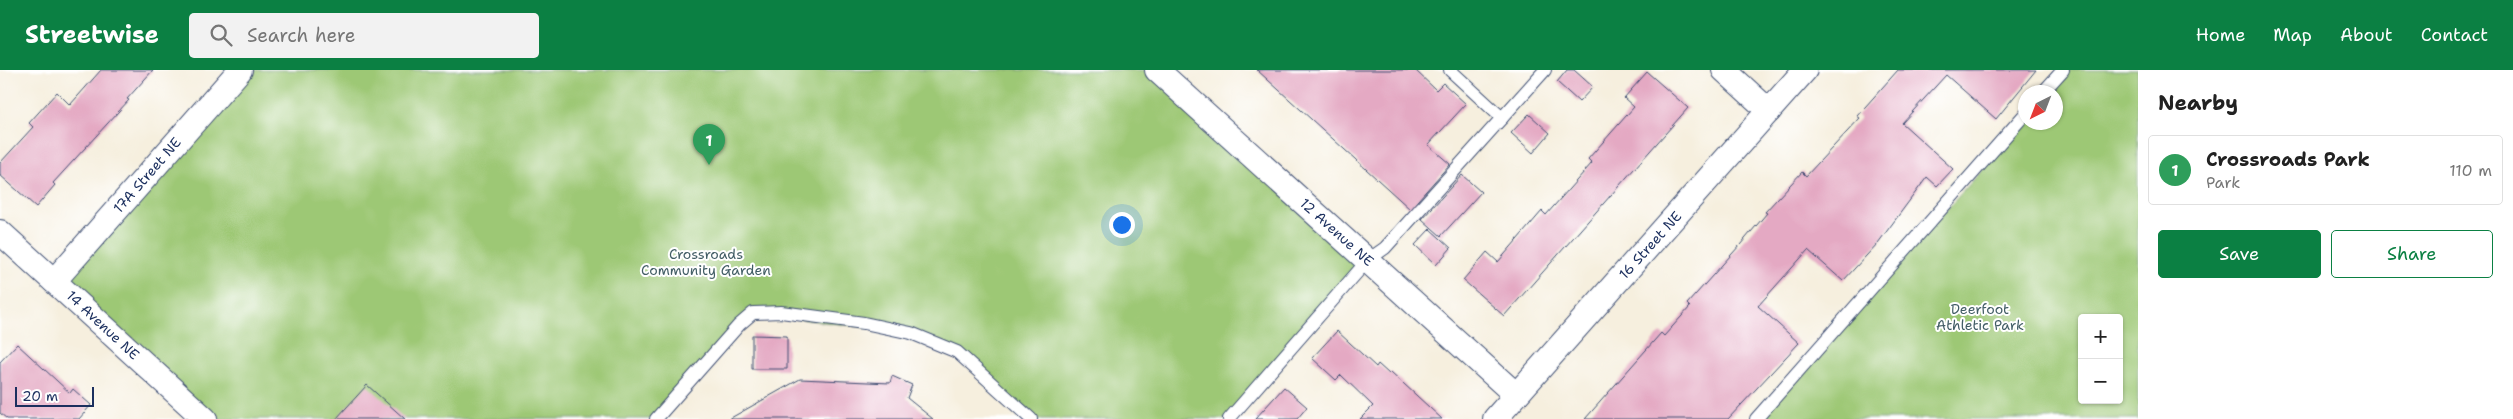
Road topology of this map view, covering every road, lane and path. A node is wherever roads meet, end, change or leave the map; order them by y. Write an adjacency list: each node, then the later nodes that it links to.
1 (240, 70): 14 (street, 17A Street NE)
2 (1157, 70): 13 (street, 12 Avenue NE)
3 (1450, 70): 10 (lane)
4 (1545, 70): 10 (lane)
5 (1724, 70): 9 (street)
6 (1805, 70): 9 (street, 16 Street NE)
7 (2063, 70): 8 (lane)
8 (2049, 85)
9 (1769, 111): 15 (street, 16 Street NE)
10 (1502, 118): 13 (lane)
11 (2018, 122): 21 (lane)
12 (0, 232): 14 (street, 14 Avenue NE)
13 (1368, 260): 15 (street, 12 Avenue NE); 19 (lane)
14 (54, 281): 16 (street, 14 Avenue NE)
15 (1516, 395): 20 (street, 16 Street NE)
16 (198, 417)
17 (656, 419): 18 (lane)
18 (1031, 419)
19 (1229, 419)
20 (1495, 419)
21 (1756, 419)

